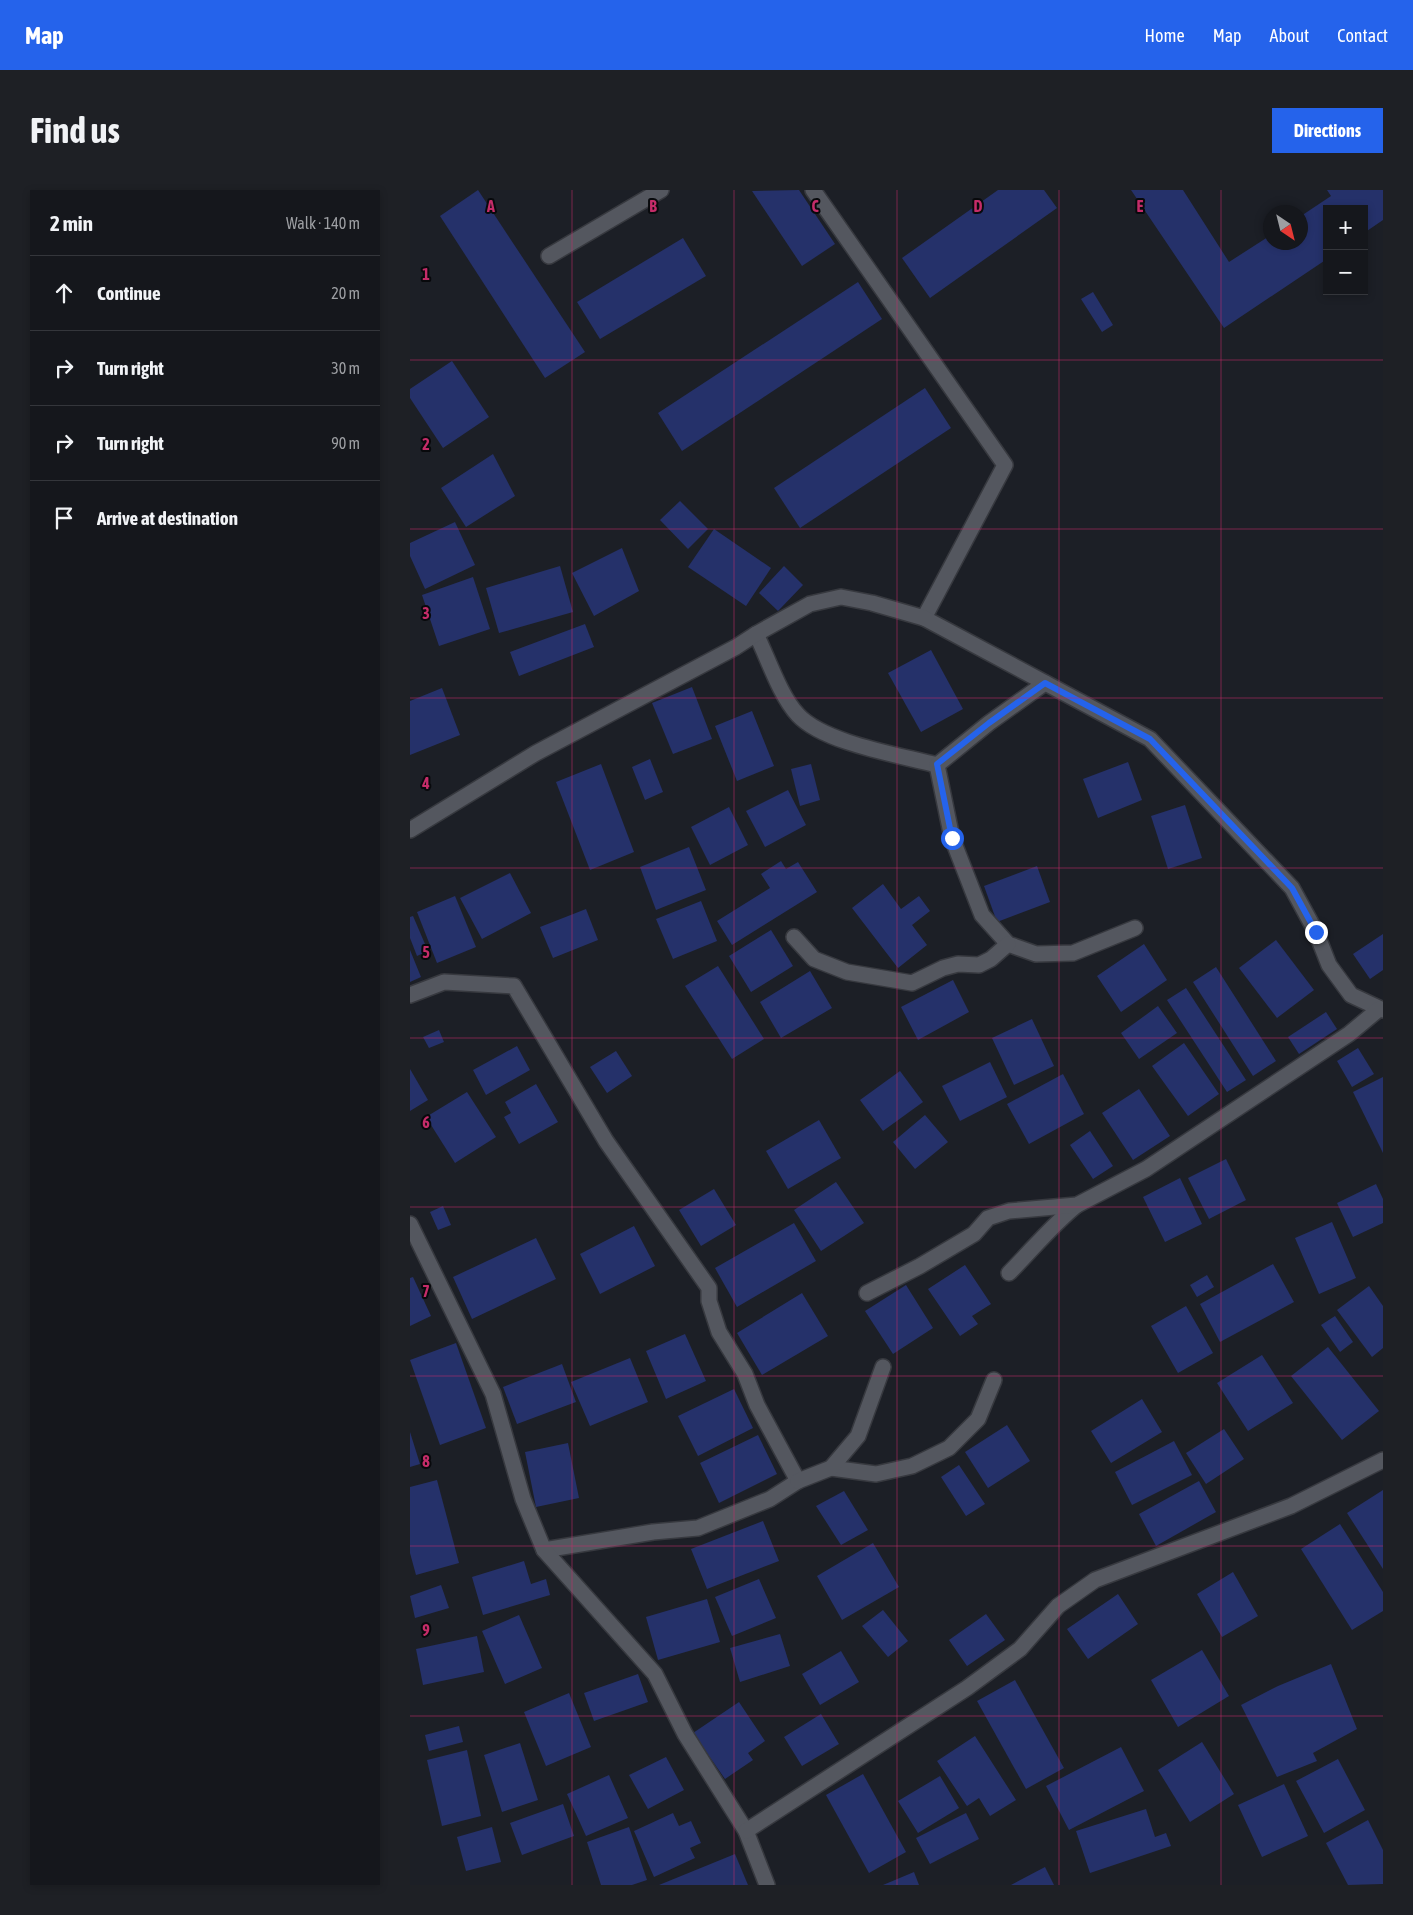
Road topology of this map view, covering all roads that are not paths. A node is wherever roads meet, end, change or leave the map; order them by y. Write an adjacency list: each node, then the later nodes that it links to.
1 (661, 190): 3 (street)
2 (813, 190): 4 (street)
3 (549, 256)
4 (924, 618): 5 (street); 6 (street)
5 (756, 634): 7 (street); 8 (street)
6 (1045, 683): 7 (street); 13 (street)
7 (937, 764): 11 (street)
8 (410, 830)
9 (1135, 928): 11 (street)
10 (794, 937): 11 (street)
11 (1008, 944)
12 (410, 995): 22 (street)
13 (1381, 1009): 14 (street)
14 (1077, 1205): 16 (street); 17 (street)
15 (410, 1224): 23 (street)
16 (1009, 1273)
17 (867, 1293)
18 (883, 1367): 21 (street)
19 (994, 1380): 21 (street)
20 (1383, 1460): 24 (street)
21 (831, 1468): 22 (street)
22 (798, 1481): 23 (street)
23 (544, 1550): 24 (street)
24 (746, 1831): 25 (street)
25 (767, 1885)

